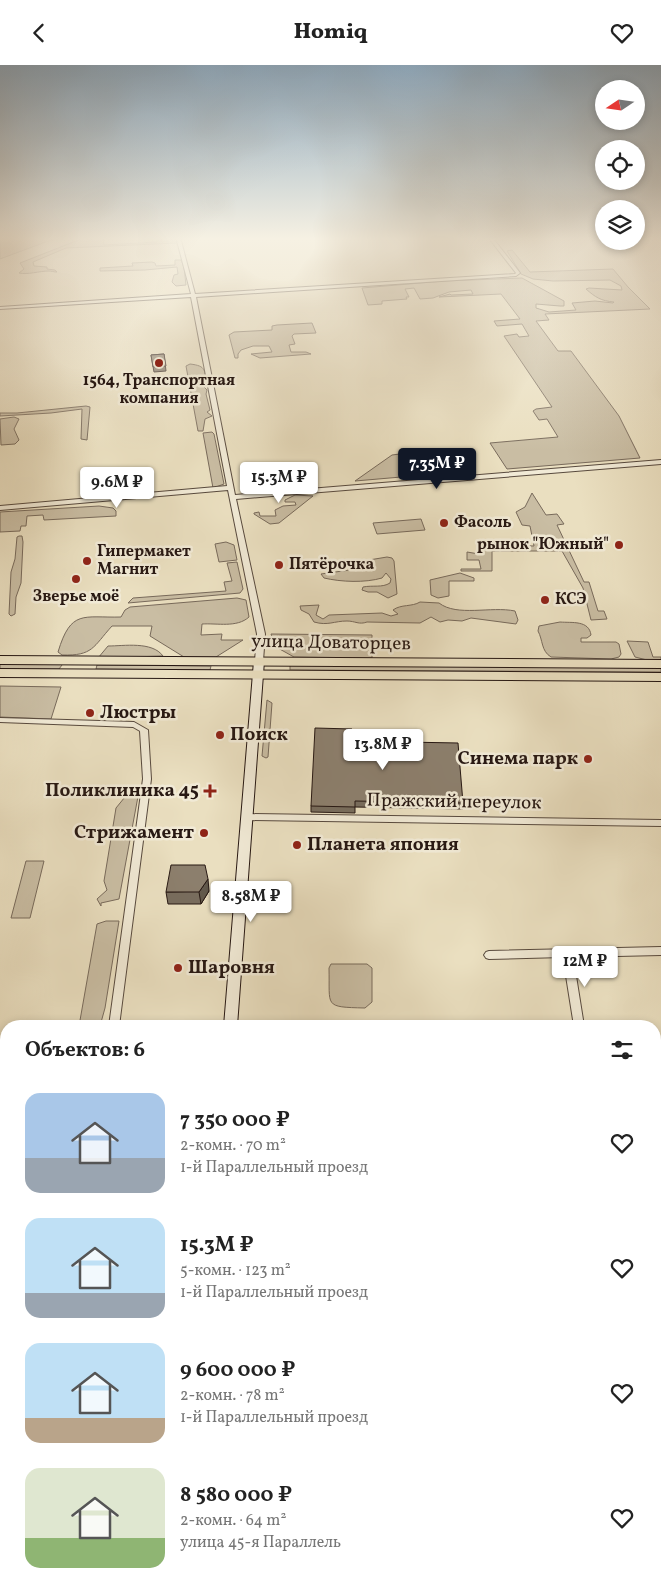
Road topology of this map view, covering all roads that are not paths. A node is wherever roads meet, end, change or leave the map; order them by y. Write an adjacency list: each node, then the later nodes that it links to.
1 (195, 308): 3 (street)
2 (661, 462): 4 (street)
3 (231, 489): 4 (street); 5 (street)
4 (233, 497): 8 (street)
5 (0, 508)
6 (0, 660): 8 (main road, улица Доваторцев)
7 (661, 664): 8 (main road, улица Доваторцев)
8 (258, 667): 9 (main road, улица Доваторцев); 10 (main road, улица Доваторцев); 12 (main road)
9 (0, 673)
10 (661, 677)
11 (0, 720): 17 (street)
12 (246, 817): 13 (street, Пражский переулок); 18 (main road)
13 (661, 823)
14 (661, 951): 15 (street)
15 (567, 953): 16 (street); 19 (street)
16 (489, 955)
17 (115, 1020)
18 (230, 1020)
19 (578, 1020)

